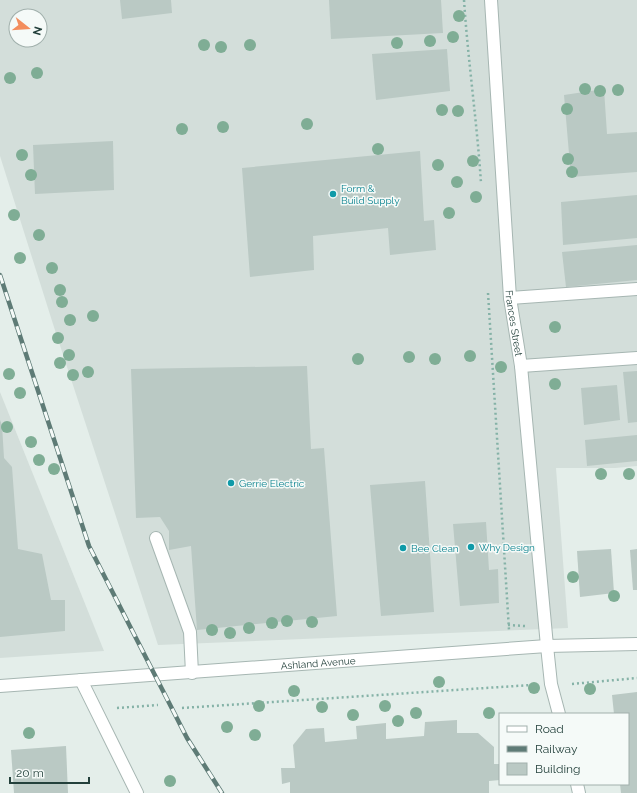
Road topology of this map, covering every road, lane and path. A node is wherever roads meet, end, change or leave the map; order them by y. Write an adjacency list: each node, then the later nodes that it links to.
1 (464, 0): 3 (path)
2 (491, 0): 6 (street, Frances Street)
3 (481, 188)
4 (488, 288): 12 (path)
5 (637, 289): 6 (street)
6 (510, 298): 8 (street, Frances Street)
7 (637, 358): 8 (street)
8 (521, 366): 11 (street, Frances Street)
9 (156, 538): 13 (street)
10 (637, 644): 11 (street, Ashland Avenue)
11 (547, 646): 12 (street, Ashland Avenue); 16 (street, Frances Street)
12 (514, 647): 13 (street, Ashland Avenue)
13 (192, 672): 15 (street, Ashland Avenue)
14 (637, 678): 16 (path)
15 (81, 680): 17 (street, Ashland Avenue); 22 (street)
16 (551, 684): 20 (path); 21 (street, Frances Street)
17 (0, 686)
18 (158, 705): 19 (path)
19 (113, 708)
20 (182, 708)
21 (559, 713)
22 (137, 793)

